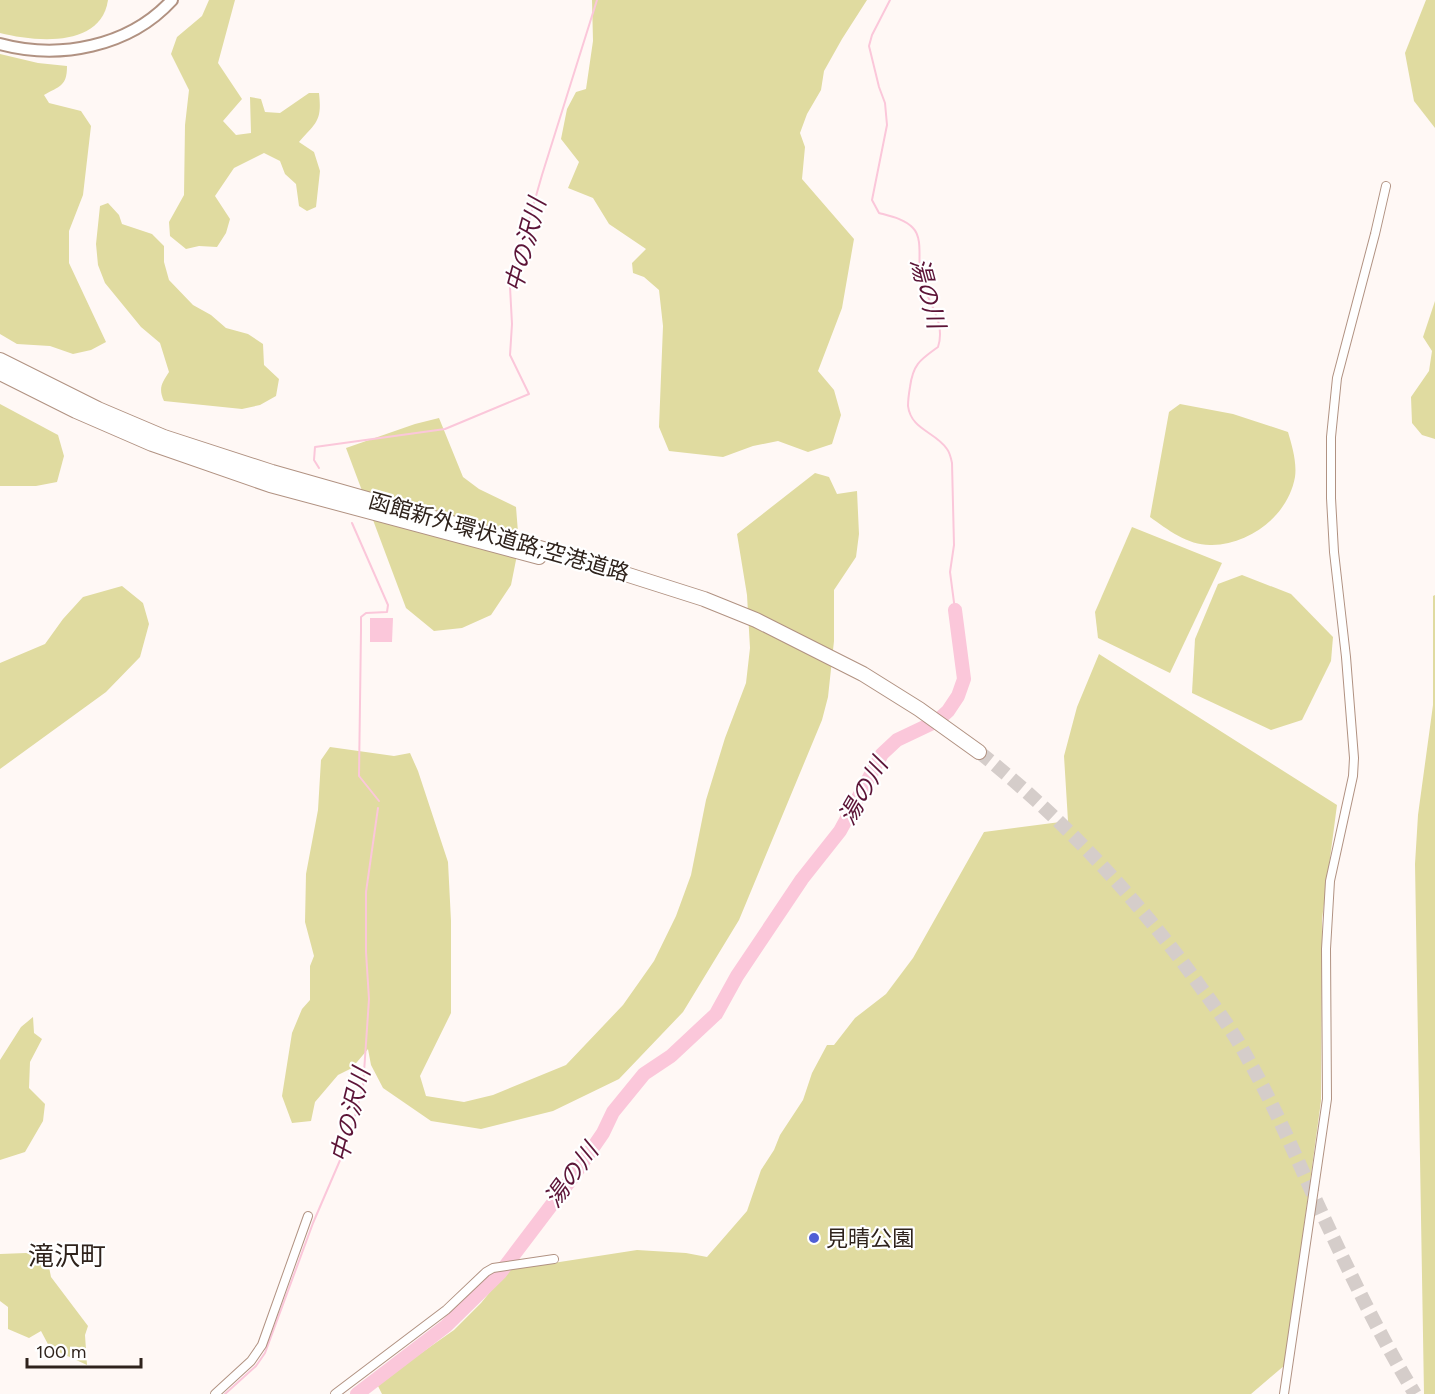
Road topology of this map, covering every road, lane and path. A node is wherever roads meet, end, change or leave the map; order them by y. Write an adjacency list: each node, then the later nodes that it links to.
1 (172, 0): 2 (main road)
2 (0, 44)
3 (1386, 186): 12 (street)
4 (0, 360): 6 (highway, 函館新外環状道路;空港道路)
5 (0, 373): 6 (highway, 函館新外環状道路;空港道路)
6 (916, 712): 7 (highway, 函館新外環状道路;空港道路)
7 (976, 755)
8 (308, 1216): 10 (street)
9 (554, 1259): 11 (street)
10 (215, 1394)
11 (335, 1394)
12 (1284, 1394)

